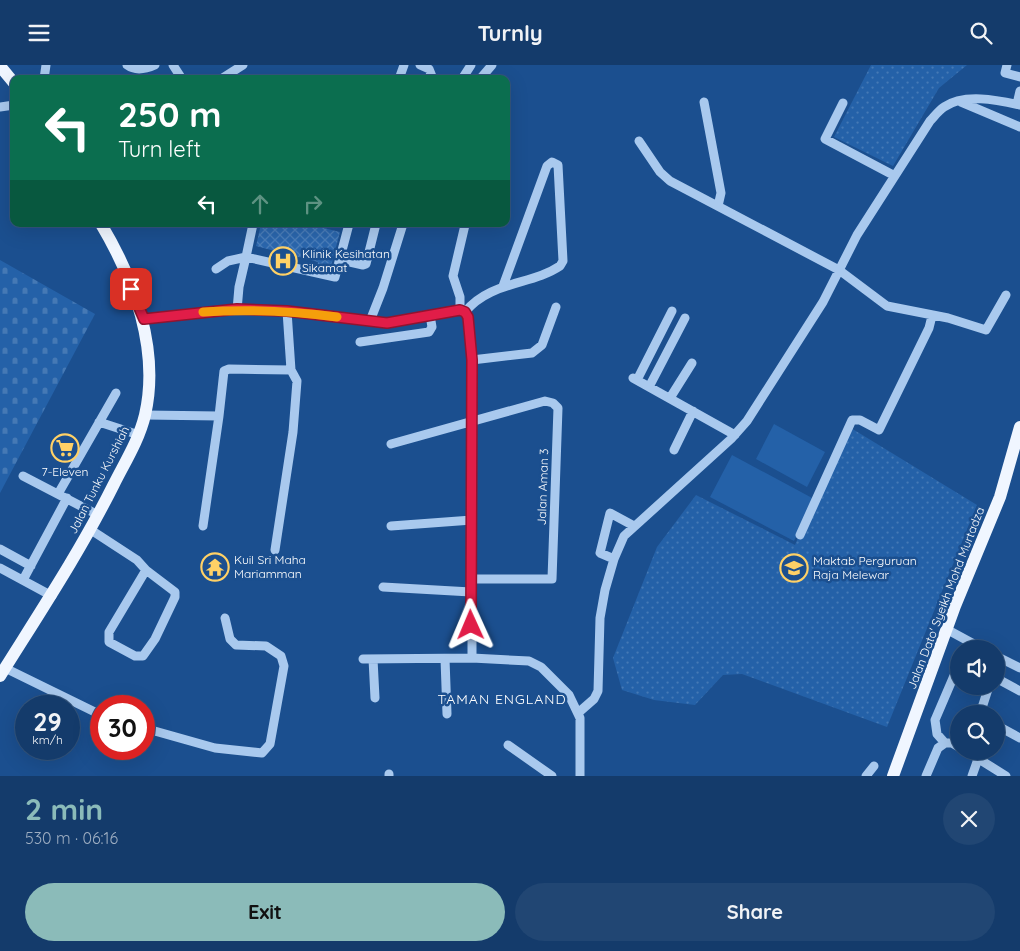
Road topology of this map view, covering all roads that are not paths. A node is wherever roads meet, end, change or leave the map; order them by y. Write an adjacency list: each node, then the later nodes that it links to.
1 (127, 65): 2 (street)
2 (155, 65)
3 (243, 65): 8 (street)
4 (420, 65): 9 (street)
5 (492, 65): 10 (street)
6 (1007, 65): 11 (street)
7 (0, 66): 12 (main road)
8 (227, 75)
9 (431, 75)
10 (483, 75)
11 (1020, 77)
12 (10, 78)
13 (1020, 91): 17 (street)
14 (958, 101): 17 (street); 18 (street); 20 (street)
15 (704, 102): 21 (street)
16 (843, 103): 20 (street)
17 (1019, 105)
18 (1020, 127)
19 (639, 141): 21 (street)
20 (895, 176): 31 (street)
21 (718, 206): 31 (street)
22 (102, 227): 42 (main road, Jalan Tunku Kurshiah)
23 (252, 227): 28 (street)
24 (348, 227): 29 (street)
25 (375, 227): 29 (street)
26 (402, 227): 43 (street)
27 (465, 227): 37 (street)
28 (246, 257): 29 (street); 30 (street); 35 (street)
29 (340, 260)
30 (216, 269)
31 (839, 270): 40 (street); 58 (street)
32 (503, 286): 32 (street); 37 (street)
33 (1006, 295): 40 (street)
34 (556, 307): 45 (street)
35 (237, 309): 36 (street); 42 (street)
36 (287, 311): 43 (street); 47 (street)
37 (463, 311): 39 (street); 45 (street)
38 (672, 311): 48 (street)
39 (430, 315): 43 (street); 44 (street)
40 (932, 315): 70 (street)
41 (685, 318): 48 (street)
42 (144, 319): 52 (main road, Jalan Tunku Kurshiah)
43 (370, 321)
44 (360, 343)
45 (472, 360): 54 (street)
46 (692, 363): 50 (street)
47 (291, 370): 53 (street); 72 (street)
48 (649, 387): 50 (street)
49 (116, 393): 55 (street)
50 (670, 398): 51 (street)
51 (692, 411): 58 (street); 60 (street)
52 (145, 415): 53 (street); 57 (main road, Jalan Tunku Kurshiah)
53 (219, 416): 66 (street)
54 (471, 421): 59 (street); 65 (street); 77 (street, Jalan Aman 3)
55 (99, 422): 57 (street); 62 (street)
56 (1020, 427): 83 (main road, Jalan Dato' Syeikh Mohd Murtadza)
57 (139, 435): 64 (main road, Jalan Tunku Kurshiah)
58 (734, 435): 68 (street)
59 (391, 445)
60 (674, 449)
61 (23, 476): 62 (street)
62 (58, 494): 63 (street)
63 (67, 499): 64 (street); 74 (street)
64 (98, 515): 69 (main road, Jalan Tunku Kurshiah)
65 (472, 520): 67 (street); 77 (street)
66 (203, 526)
67 (391, 526)
68 (634, 526): 73 (street); 73 (street)
69 (91, 530): 76 (street); 81 (main road, Jalan Tunku Kurshiah)
70 (800, 535)
71 (0, 549): 74 (street)
72 (275, 549)
73 (614, 559): 95 (street)
74 (31, 565): 78 (street)
75 (0, 568): 78 (street)
76 (146, 570): 76 (street)
77 (472, 579): 80 (street)
78 (23, 580): 81 (street)
79 (383, 587): 80 (street)
80 (470, 592): 85 (street)
81 (52, 596): 89 (main road, Jalan Tunku Kurshiah)
82 (225, 618): 98 (street)
83 (948, 630): 84 (street); 109 (main road, Jalan Dato' Syeikh Mohd Murtadza)
84 (966, 640)
85 (472, 658): 86 (street); 95 (street)
86 (445, 659): 93 (street); 96 (street)
87 (1005, 660): 88 (street)
88 (1020, 668)
89 (2, 672): 94 (street)
90 (1005, 683): 92 (street)
91 (950, 685): 100 (street)
92 (1020, 691)
93 (375, 698)
94 (90, 710)
95 (578, 713): 107 (street)
96 (447, 714)
97 (1005, 730): 99 (street)
98 (155, 731)
99 (1020, 738)
100 (945, 743): 101 (street); 110 (street)
101 (950, 743)
102 (508, 745): 106 (street)
103 (978, 760): 111 (street)
104 (980, 760): 112 (street)
105 (874, 766): 108 (street)
106 (552, 776)
107 (580, 776)
108 (866, 776)
109 (893, 776)
110 (926, 776)
111 (972, 776)
112 (1006, 776)

